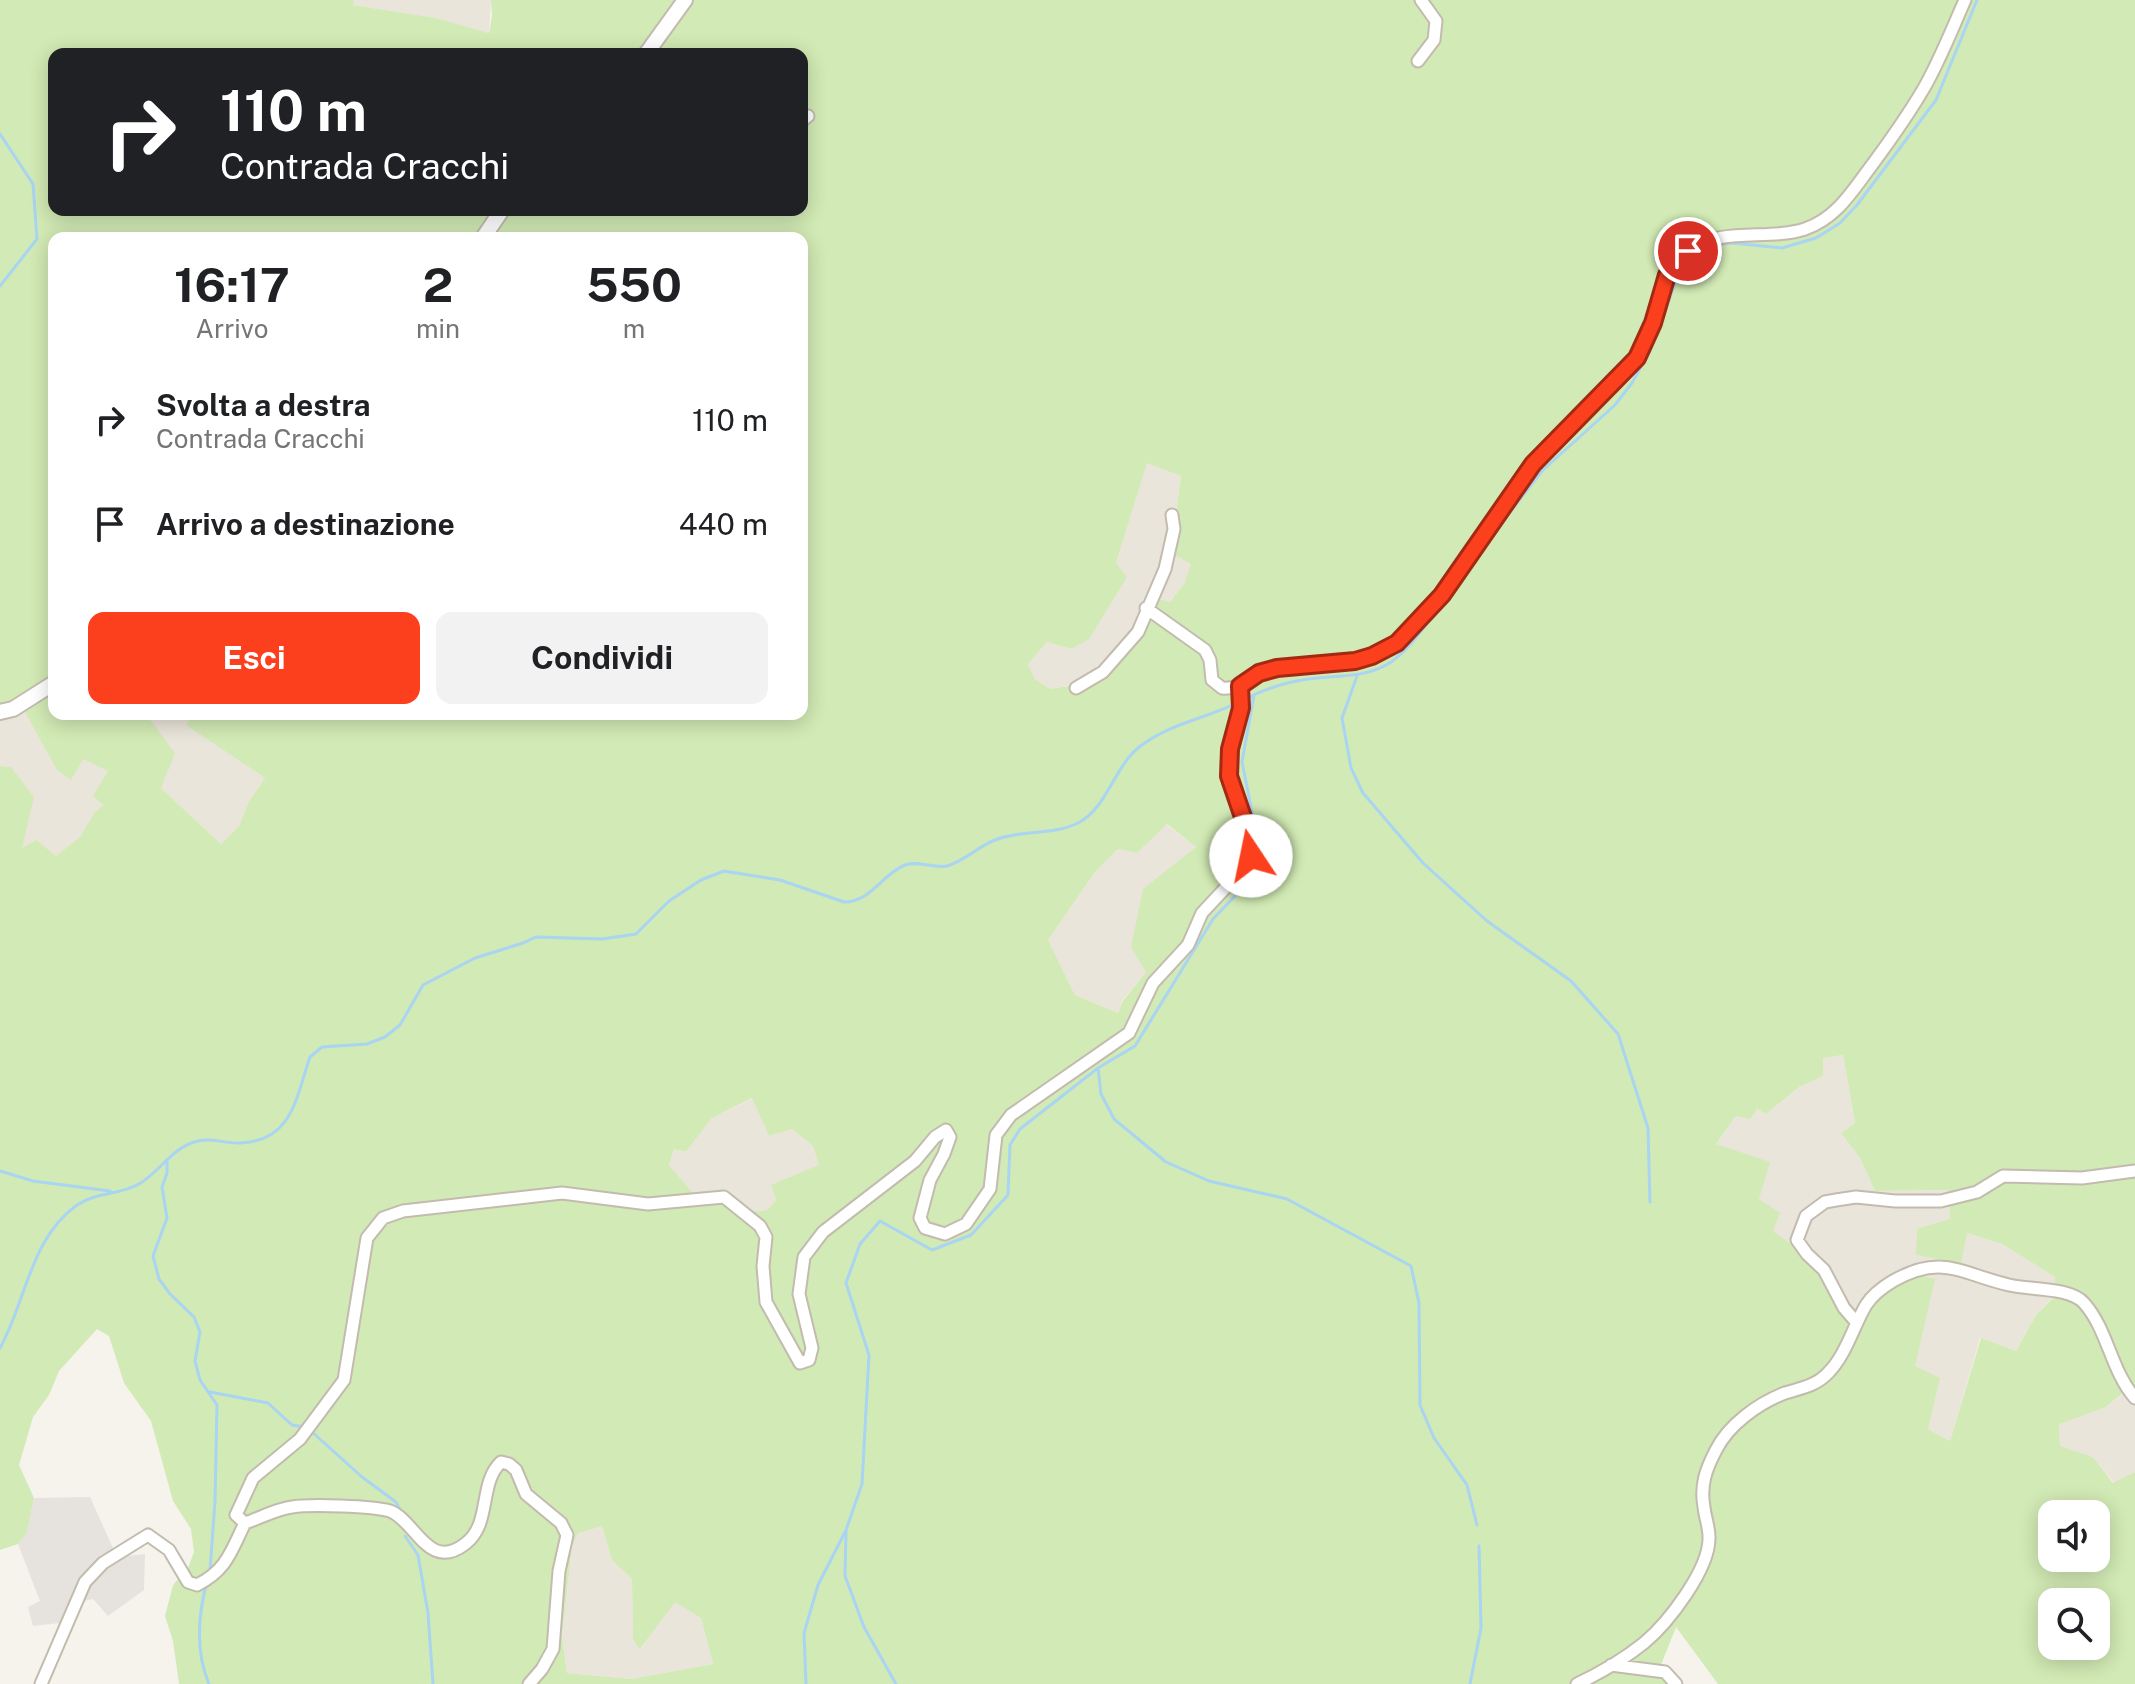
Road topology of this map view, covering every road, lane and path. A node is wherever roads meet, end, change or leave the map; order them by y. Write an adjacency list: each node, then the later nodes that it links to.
1 (685, 0): 4 (street)
2 (1421, 0): 5 (street)
3 (1965, 0): 10 (street)
4 (651, 48)
5 (1418, 61)
6 (1172, 515): 7 (street)
7 (1146, 608): 9 (street); 10 (street)
8 (48, 687): 11 (street)
9 (1076, 688)
10 (1241, 690): 15 (street)
11 (0, 712)
12 (2135, 1171): 13 (street)
13 (1857, 1323): 14 (street); 16 (street)
14 (2135, 1398)
15 (245, 1523): 17 (street); 18 (street)
16 (1611, 1665): 19 (street); 20 (street)
17 (41, 1684)
18 (529, 1684)
19 (1577, 1684)
20 (1676, 1684)

